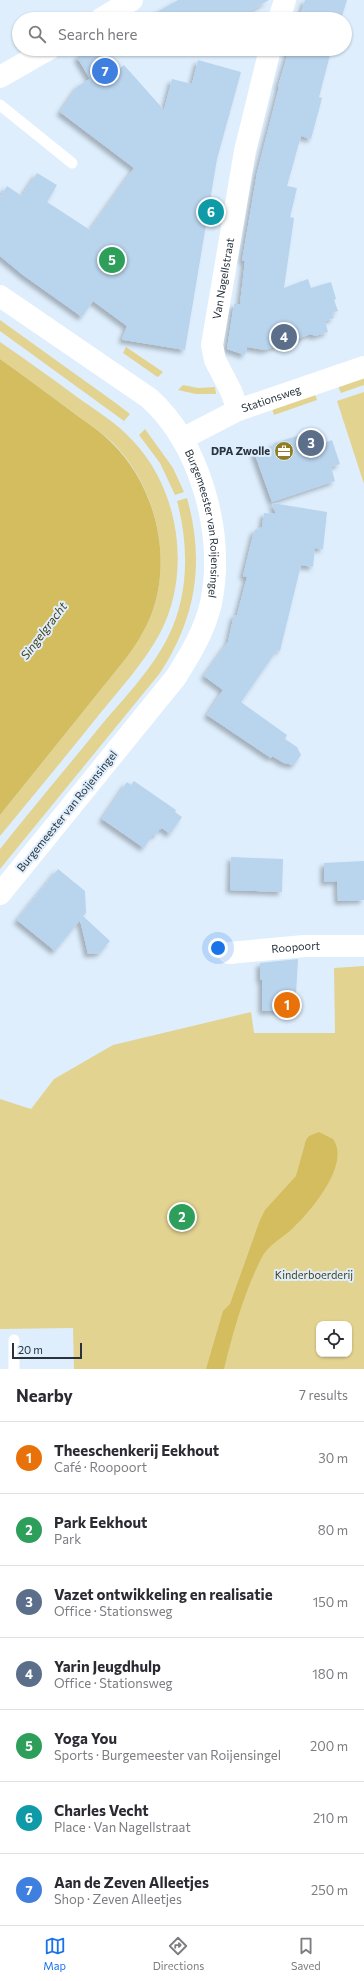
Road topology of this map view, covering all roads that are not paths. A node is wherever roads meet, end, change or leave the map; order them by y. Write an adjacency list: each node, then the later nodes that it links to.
1 (132, 0): 3 (street)
2 (285, 0): 4 (street)
3 (112, 12)
4 (281, 12)
5 (37, 56): 7 (street)
6 (268, 56): 12 (street, Van Nagellstraat)
7 (0, 77)
8 (0, 105): 9 (lane)
9 (72, 163)
10 (0, 296): 13 (street, Burgemeester van Roijensingel)
11 (364, 367): 12 (street, Stationsweg)
12 (238, 410): 13 (street, Stationsweg)
13 (182, 439): 14 (street, Burgemeester van Roijensingel)
14 (0, 894)
15 (364, 946): 16 (street, Roopoort)
16 (229, 953)
17 (14, 1340): 18 (lane)
18 (14, 1369)

